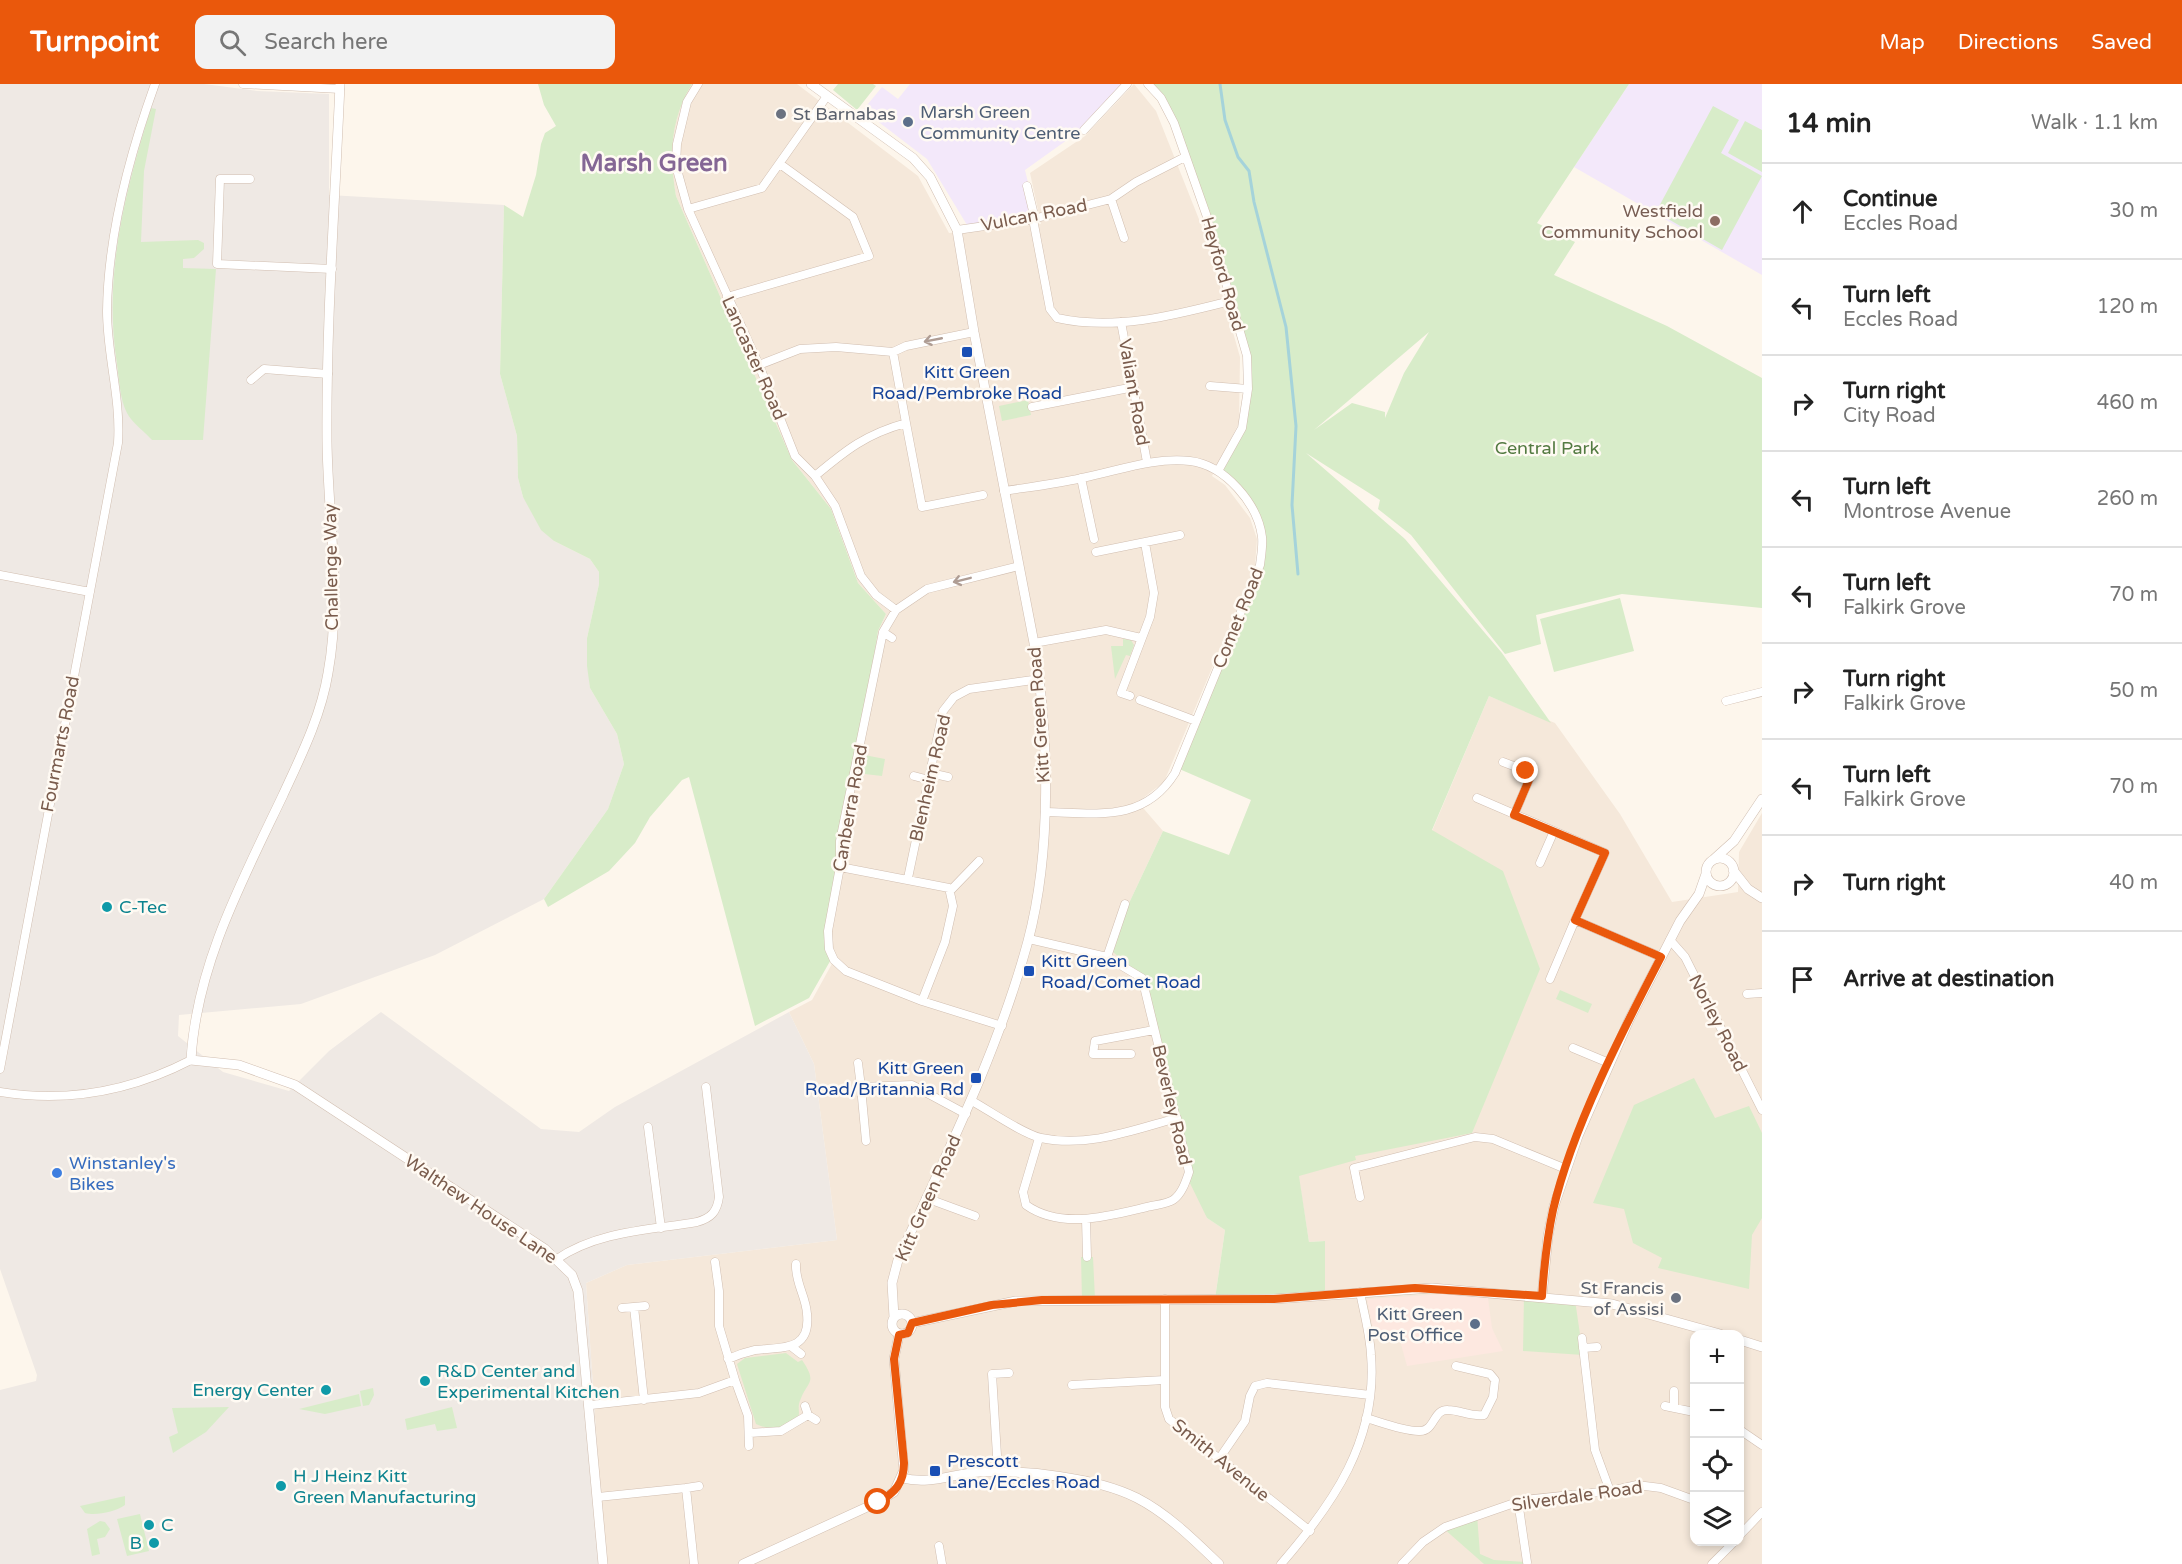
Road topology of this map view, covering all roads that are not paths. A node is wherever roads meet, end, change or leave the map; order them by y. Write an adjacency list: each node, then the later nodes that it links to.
1 (155, 84): 45 (street, Fourmarts Road)
2 (243, 84): 7 (street)
3 (698, 84): 15 (street, Lancaster Road)
4 (811, 84): 8 (street, Kitt Green Road)
5 (1127, 84): 9 (street)
6 (1148, 84): 10 (street, Heyford Road)
7 (340, 86): 19 (street, Challenge Way)
8 (827, 96): 11 (street); 17 (street, Kitt Green Road)
9 (1084, 130)
10 (1185, 157): 14 (street, Vulcan Road); 21 (street, Heyford Road)
11 (780, 164): 15 (street); 20 (street)
12 (250, 179): 19 (street)
13 (1027, 186): 16 (street)
14 (1111, 199): 16 (street, Vulcan Road); 18 (street, Vulcan Road)
15 (688, 209): 20 (street, Lancaster Road)
16 (1034, 219): 17 (street, Vulcan Road); 22 (street)
17 (957, 230): 23 (street, Kitt Green Road)
18 (1124, 238)
19 (332, 269): 26 (street, Challenge Way)
20 (727, 297): 25 (street, Lancaster Road)
21 (1230, 301): 22 (street); 30 (street, Heyford Road)
22 (1121, 322): 29 (street, Valiant Road)
23 (974, 332): 24 (street, one-way to 24); 37 (street, Kitt Green Road)
24 (893, 352): 25 (street); 32 (street)
25 (759, 365): 35 (street, Lancaster Road)
26 (328, 374): 27 (street); 93 (street, Challenge Way)
27 (251, 380)
28 (1210, 386): 30 (street)
29 (1134, 387): 31 (street); 33 (street, Valiant Road)
30 (1248, 389): 34 (street, Heyford Road)
31 (1032, 407)
32 (906, 423): 35 (street); 38 (street)
33 (1147, 462): 34 (street, Comet Road); 36 (street, Comet Road)
34 (1218, 471): 56 (street, Comet Road)
35 (815, 476): 46 (street, Lancaster Road)
36 (1081, 478): 37 (street, Comet Road); 40 (street)
37 (1004, 491): 43 (street, Kitt Green Road)
38 (983, 495)
39 (1180, 535): 41 (street)
40 (1094, 539)
41 (1145, 543): 42 (street); 49 (street)
42 (1096, 552)
43 (1019, 566): 46 (street, Canberra Road, one-way to 46); 50 (street, Kitt Green Road)
44 (0, 575): 45 (street)
45 (90, 592): 96 (street, Fourmarts Road)
46 (896, 610): 47 (street, Canberra Road)
47 (883, 632): 48 (street); 70 (street, Canberra Road)
48 (892, 638)
49 (1141, 638): 50 (street); 53 (street)
50 (1034, 643): 51 (street, Kitt Green Road)
51 (1040, 679): 59 (street, Blenheim Road); 63 (street, Kitt Green Road)
52 (1762, 692): 55 (street)
53 (1130, 696)
54 (1140, 700): 56 (street)
55 (1726, 700)
56 (1196, 721): 63 (street, Comet Road)
57 (1503, 762): 64 (street)
58 (914, 776): 59 (street)
59 (929, 776): 60 (street); 73 (street, Blenheim Road)
60 (948, 777)
61 (1477, 798): 64 (street)
62 (1762, 799): 66 (street)
63 (1045, 812): 81 (street, Kitt Green Road)
64 (1514, 815): 65 (street)
65 (1554, 831): 69 (street); 80 (street)
66 (1734, 842): 67 (street); 71 (street)
67 (1714, 859): 71 (street); 72 (street)
68 (979, 861): 76 (street)
69 (1540, 863)
70 (840, 867): 73 (street); 88 (street, Canberra Road)
71 (1733, 869): 74 (street); 75 (street)
72 (1706, 874): 74 (street); 77 (street)
73 (908, 878): 76 (street)
74 (1721, 885): 75 (street); 77 (street)
75 (1748, 889): 78 (street)
76 (950, 891): 88 (street)
77 (1699, 894): 82 (street)
78 (1762, 898)
79 (1125, 904): 83 (street)
80 (1575, 920): 84 (street); 85 (street)
81 (1029, 939): 83 (street, Beverley Road); 89 (street, Kitt Green Road)
82 (1670, 940): 84 (street); 101 (street, Norley Road)
83 (1107, 957): 90 (street, Beverley Road)
84 (1661, 957): 95 (street)
85 (1550, 979)
86 (1762, 993): 87 (street)
87 (1747, 994)
88 (922, 1001): 89 (street, Canberra Road)
89 (1002, 1026): 100 (street, Kitt Green Road)
90 (1154, 1030): 92 (street); 103 (street, Beverley Road)
91 (1573, 1048): 95 (street)
92 (1131, 1054)
93 (191, 1060): 99 (street); 114 (street, Walthew House Lane)
94 (858, 1063): 98 (street)
95 (1609, 1064): 107 (street)
96 (0, 1069)
97 (706, 1087): 112 (street)
98 (861, 1087): 102 (street); 106 (street)
99 (0, 1092)
100 (972, 1101): 102 (street, Kitt Green Road); 105 (street)
101 (1762, 1108)
102 (966, 1114): 109 (street, Kitt Green Road)
103 (1177, 1118): 105 (street); 111 (street, Beverley Road)
104 (648, 1127): 112 (street)
105 (1040, 1138): 111 (street, Beverley Road)
106 (866, 1142)
107 (1566, 1169): 108 (street); 118 (street)
108 (1360, 1197)
109 (926, 1198): 110 (street); 123 (street, Kitt Green Road)
110 (975, 1216)
111 (1086, 1219): 113 (street)
112 (661, 1228): 114 (street)
113 (1087, 1257)
114 (557, 1259): 143 (street, Walthew House Lane)
115 (715, 1262): 134 (street)
116 (796, 1264): 129 (street)
117 (1360, 1292): 118 (street); 119 (street); 141 (street)
118 (1542, 1296): 125 (street)
119 (1165, 1299): 124 (street); 138 (street, Smith Avenue)
120 (645, 1306): 121 (street)
121 (634, 1307): 122 (street); 142 (street)
122 (622, 1308)
123 (894, 1317): 124 (street); 126 (street)
124 (912, 1323): 126 (street)
125 (1703, 1330)
126 (899, 1335): 155 (street)
127 (1582, 1338): 132 (street)
128 (1744, 1341): 131 (street)
129 (792, 1347): 133 (street); 134 (street)
130 (1597, 1347): 132 (street)
131 (1762, 1347)
132 (1583, 1348): 158 (street)
133 (801, 1354)
134 (728, 1359): 137 (street)
135 (1456, 1366): 147 (street)
136 (1009, 1373): 154 (street)
137 (735, 1380): 142 (street); 149 (street)
138 (1165, 1380): 139 (street); 153 (street, Smith Avenue)
139 (1072, 1385)
140 (1674, 1391): 145 (street)
141 (1370, 1395): 147 (street); 153 (street)
142 (644, 1400): 143 (street)
143 (591, 1405): 159 (street, Walthew House Lane)
144 (805, 1406): 146 (street)
145 (1690, 1411)
146 (808, 1415): 148 (street); 149 (street)
147 (1366, 1418): 164 (street)
148 (816, 1420)
149 (750, 1433): 152 (street)
150 (1744, 1433): 151 (street)
151 (1762, 1445)
152 (749, 1446)
153 (1219, 1459): 164 (street, Smith Avenue)
154 (998, 1472): 155 (street); 174 (street)
155 (902, 1478): 172 (street)
156 (699, 1486): 157 (street)
157 (686, 1488): 159 (street); 167 (street)
158 (1610, 1491): 160 (street, Silverdale Road); 161 (street, Silverdale Road)
159 (598, 1497): 170 (street, Walthew House Lane)
160 (1690, 1498)
161 (1518, 1501): 169 (street); 176 (street, Silverdale Road)
162 (1762, 1512): 163 (street)
163 (1744, 1530)
164 (1310, 1531): 175 (street)
165 (939, 1546): 173 (street)
166 (1730, 1546): 177 (street)
167 (693, 1550): 168 (street); 171 (street)
168 (682, 1551)
169 (1527, 1562)
170 (603, 1564)
171 (694, 1564)
172 (743, 1564)
173 (942, 1564)
174 (1219, 1564)
175 (1281, 1564)
176 (1402, 1564)
177 (1712, 1564)

